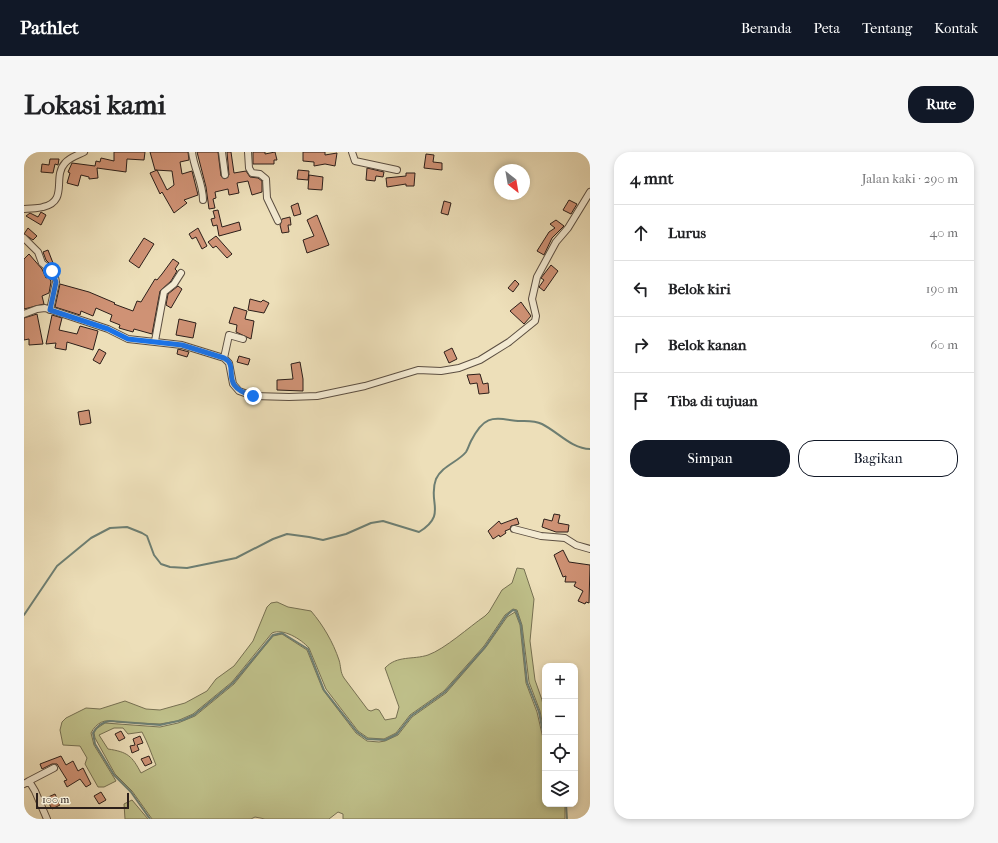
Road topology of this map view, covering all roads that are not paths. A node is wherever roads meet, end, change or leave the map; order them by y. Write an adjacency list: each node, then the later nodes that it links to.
1 (84, 152): 6 (street)
2 (192, 152): 10 (street)
3 (222, 152): 8 (street)
4 (248, 152): 12 (street)
5 (352, 152): 7 (street)
6 (78, 154): 11 (street)
7 (397, 170)
8 (225, 175)
9 (590, 192): 19 (street)
10 (204, 200)
11 (24, 209)
12 (278, 221)
13 (24, 238): 15 (street)
14 (181, 273): 18 (street)
15 (50, 310): 16 (street); 18 (street)
16 (24, 314)
17 (242, 339): 19 (street)
18 (154, 341): 19 (street)
19 (224, 358)
20 (514, 529): 21 (street)
21 (590, 549)
22 (54, 768): 23 (street)
23 (26, 782): 24 (street)
24 (47, 819)

